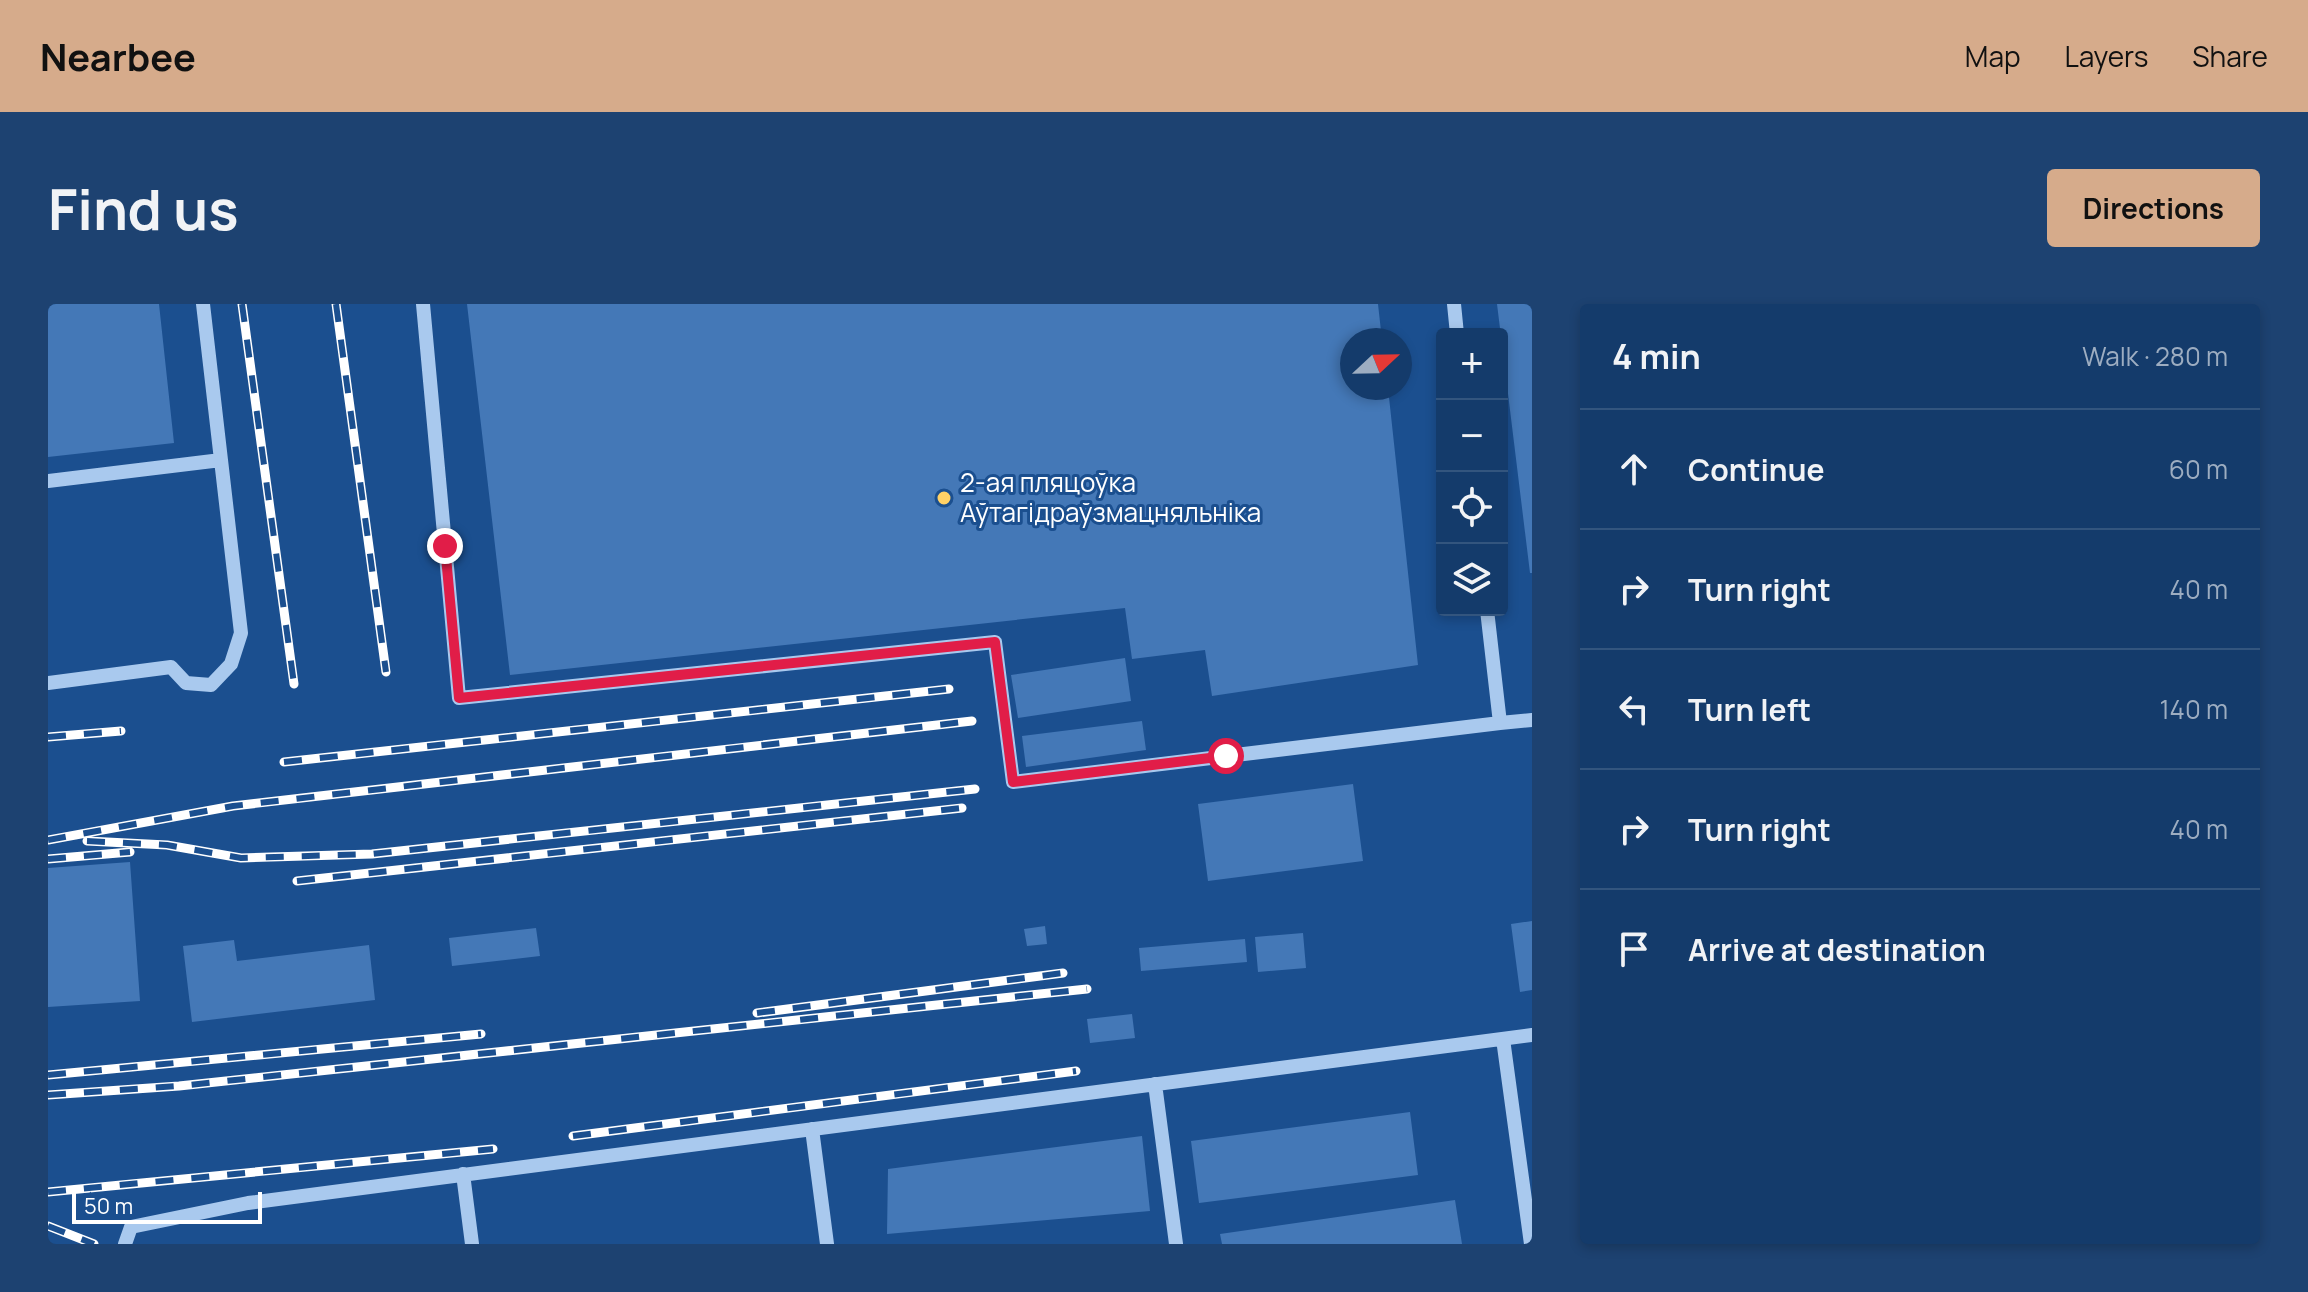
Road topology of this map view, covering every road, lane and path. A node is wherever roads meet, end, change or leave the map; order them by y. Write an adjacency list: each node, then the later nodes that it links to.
1 (203, 304): 5 (lane)
2 (423, 304): 10 (lane)
3 (1454, 304): 4 (lane)
4 (1456, 328)
5 (221, 460): 6 (lane); 8 (lane)
6 (48, 481)
7 (1488, 616): 10 (lane)
8 (48, 683)
9 (1532, 720): 10 (lane)
10 (1500, 723)
11 (1532, 1035): 12 (lane)
12 (1503, 1039): 13 (lane); 20 (lane)
13 (1155, 1084): 14 (lane); 19 (lane)
14 (812, 1129): 15 (lane); 18 (lane)
15 (463, 1174): 16 (lane); 17 (lane)
16 (125, 1244)
17 (472, 1244)
18 (827, 1244)
19 (1176, 1244)
20 (1531, 1244)

